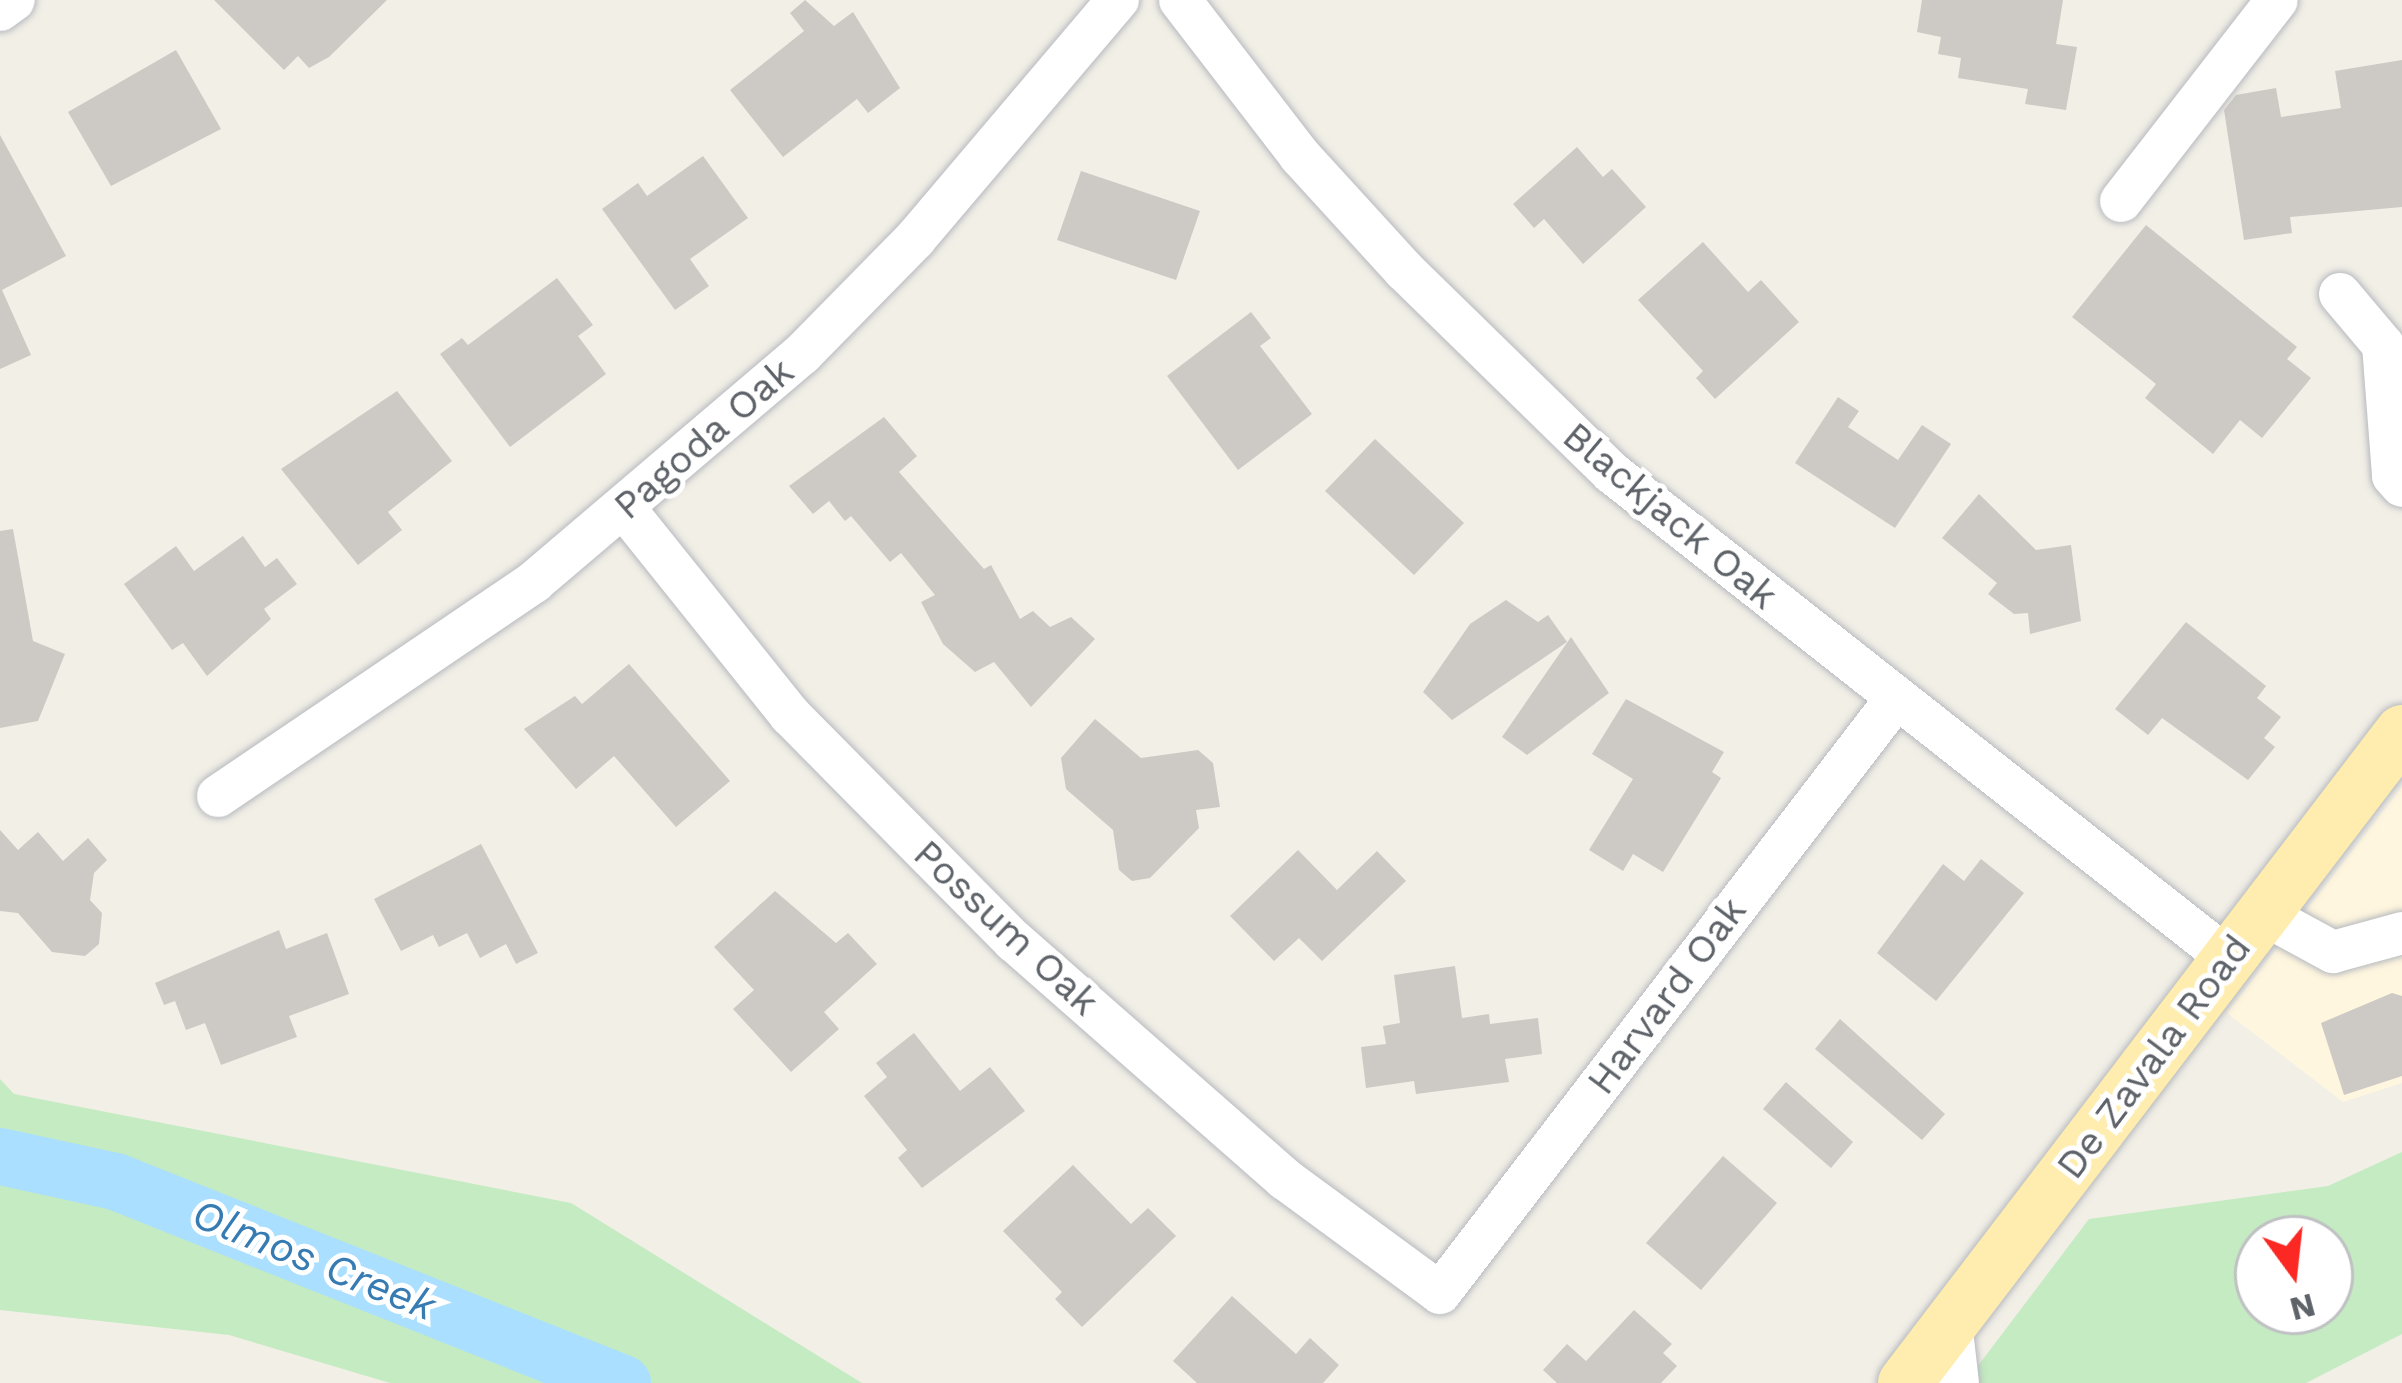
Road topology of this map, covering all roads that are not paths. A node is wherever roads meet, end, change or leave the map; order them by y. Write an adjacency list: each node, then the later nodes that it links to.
1 (14, 0): 5 (street)
2 (1118, 0): 10 (street, Pagoda Oak)
3 (1180, 0): 11 (street, Blackjack Oak)
4 (2278, 0): 6 (street)
5 (0, 10)
6 (2121, 201)
7 (2340, 294): 8 (street)
8 (2392, 347): 9 (street)
9 (2402, 486)
10 (625, 509): 13 (street, Pagoda Oak); 17 (street, Possum Oak)
11 (1894, 700): 16 (street, Blackjack Oak); 17 (street, Harvard Oak)
12 (2402, 732): 14 (main road, De Zavala Road)
13 (218, 796)
14 (2263, 914): 15 (street); 16 (main road, De Zavala Road)
15 (2402, 933)
16 (2229, 959): 18 (main road, De Zavala Road)
17 (1440, 1293)
18 (1951, 1322): 19 (main road, De Zavala Road); 20 (street)
19 (1905, 1383)
20 (1958, 1383)

